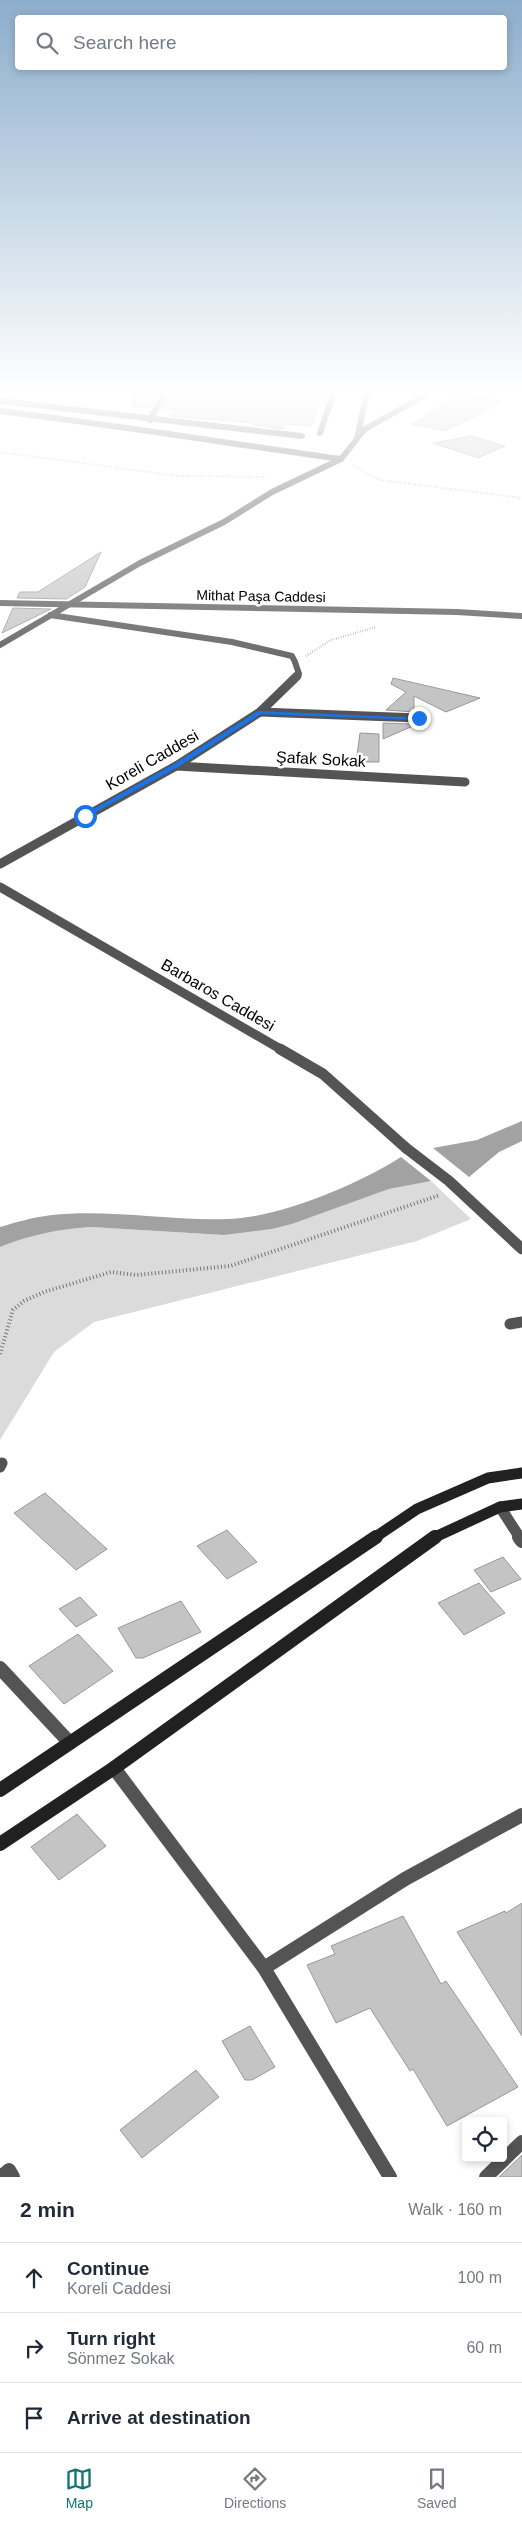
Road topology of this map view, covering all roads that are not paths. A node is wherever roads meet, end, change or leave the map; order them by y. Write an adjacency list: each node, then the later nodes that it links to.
1 (269, 494): 3 (street)
2 (0, 603): 3 (street, Mithat Paşa Caddesi)
3 (65, 605): 4 (street); 5 (street, Mithat Paşa Caddesi)
4 (50, 615): 6 (street); 7 (street, Koreli Caddesi)
5 (522, 616)
6 (0, 645)
7 (260, 712): 8 (street); 9 (street, Koreli Caddesi)
8 (419, 718)
9 (176, 766): 10 (street, Şafak Sokak); 11 (street, Koreli Caddesi)
10 (465, 782)
11 (0, 864)
12 (0, 887): 13 (street, Barbaros Caddesi)
13 (522, 1248)
14 (522, 1473): 19 (main road)
15 (522, 1504): 16 (main road)
16 (500, 1507): 17 (street); 20 (main road)
17 (522, 1541)
18 (0, 1668): 19 (street)
19 (70, 1742): 21 (main road)
20 (114, 1768): 23 (main road); 24 (street)
21 (0, 1790)
22 (522, 1815): 24 (street)
23 (0, 1844)
24 (264, 1968): 28 (street)
25 (522, 2142): 29 (street)
26 (1, 2177): 27 (street)
27 (13, 2177)
28 (390, 2177)
29 (486, 2177)

